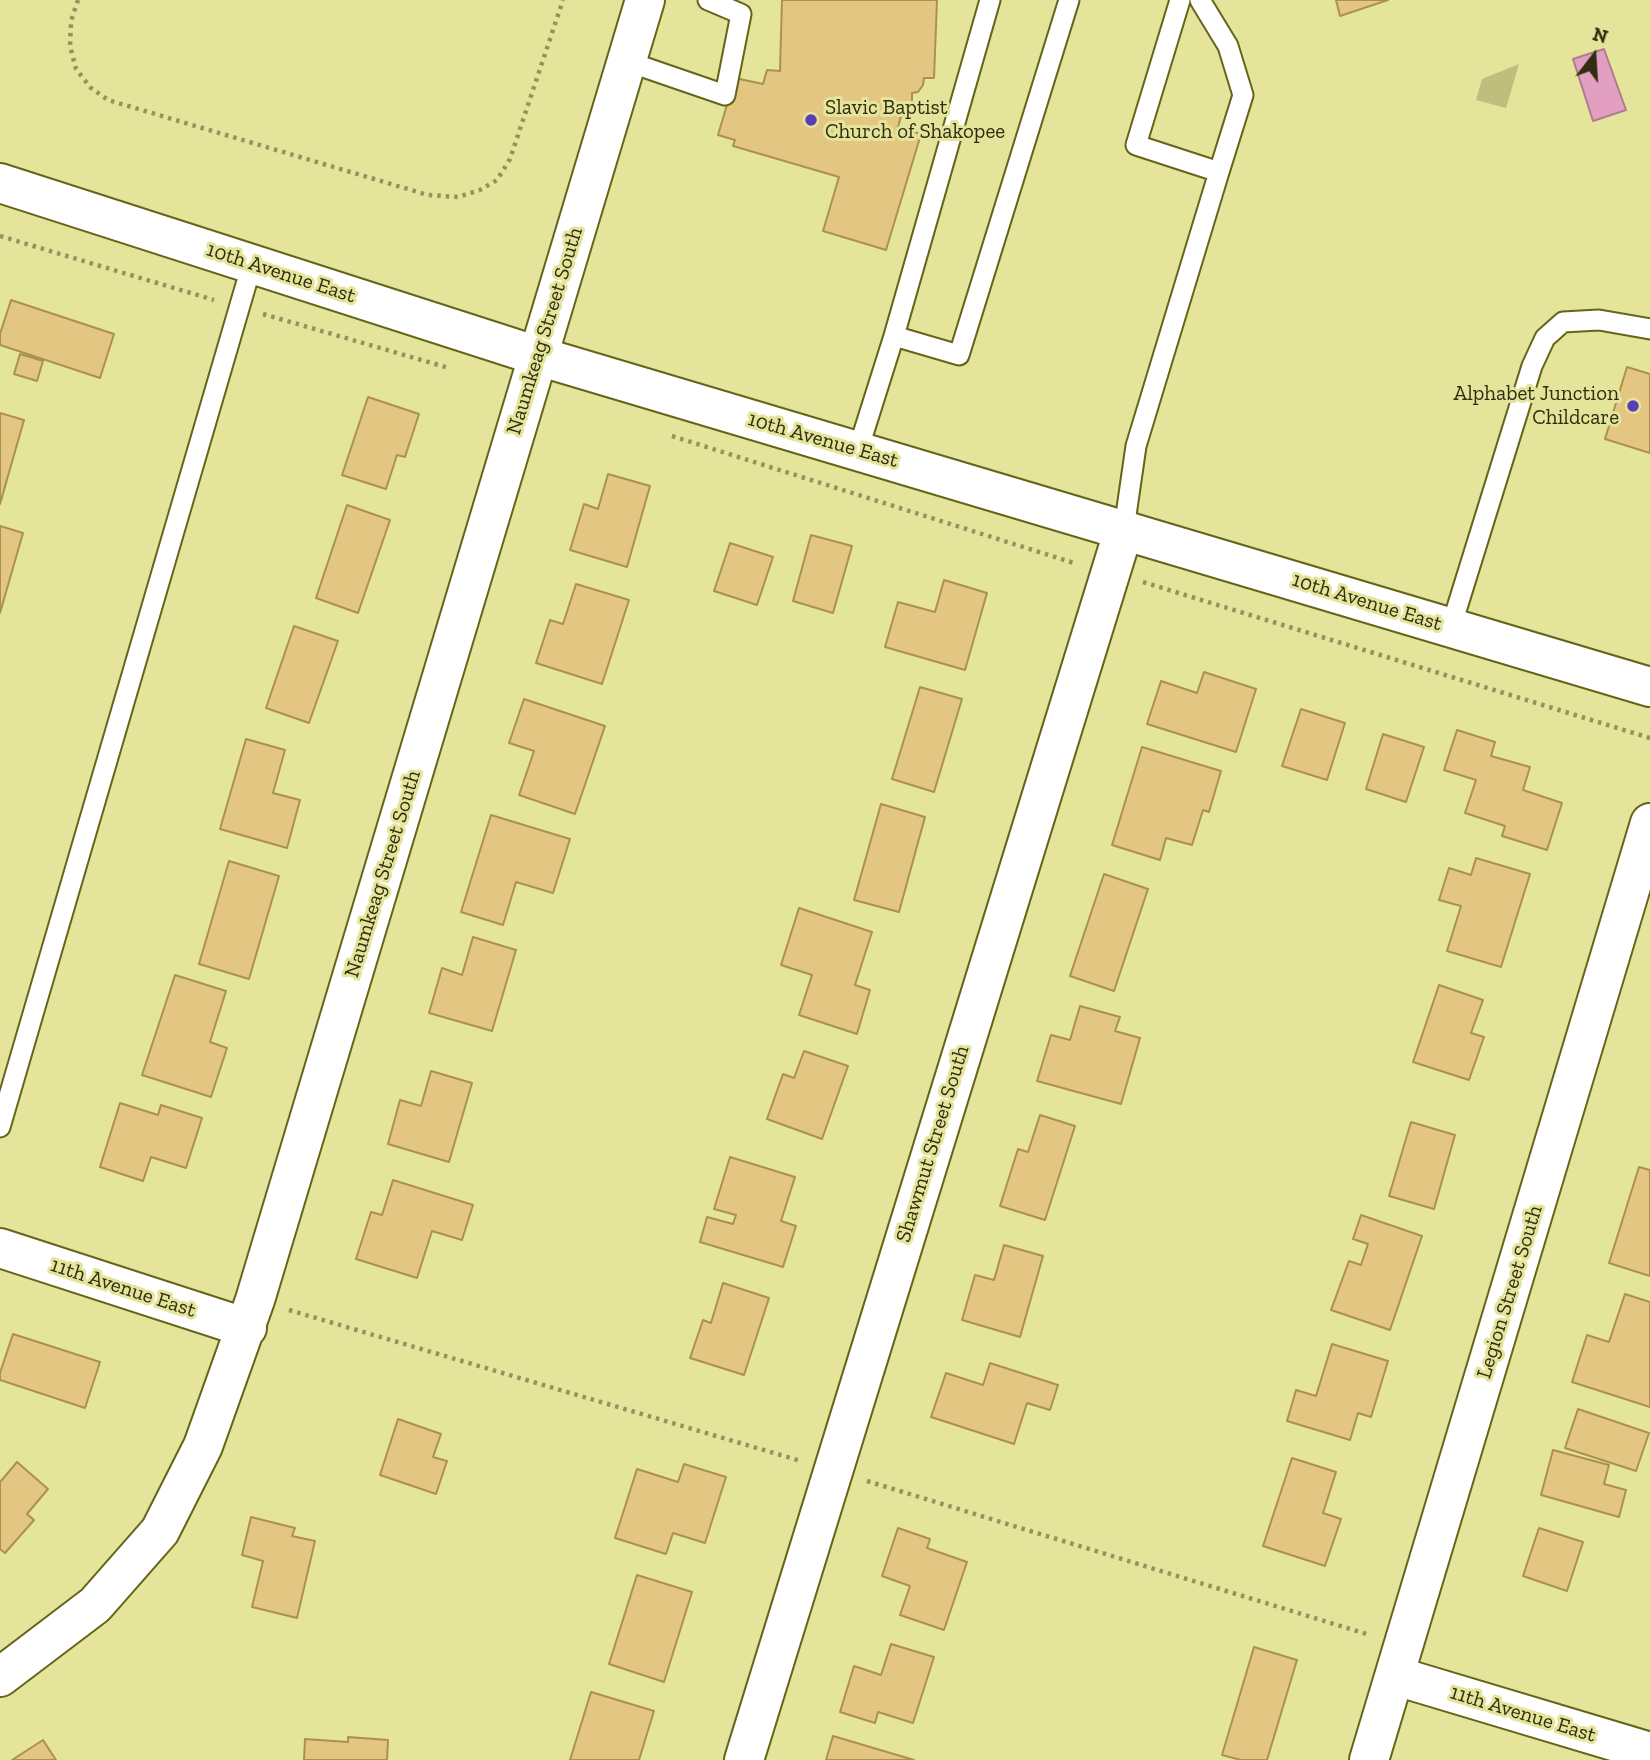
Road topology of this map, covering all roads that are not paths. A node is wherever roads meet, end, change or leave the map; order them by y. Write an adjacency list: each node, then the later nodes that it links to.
1 (645, 0): 7 (street, Naumkeag Street South)
2 (990, 0): 12 (lane)
3 (1069, 0): 12 (lane)
4 (1180, 0): 8 (lane)
5 (1200, 0): 8 (lane)
6 (713, 1): 7 (lane)
7 (626, 61): 13 (street, Naumkeag Street South)
8 (1219, 172): 15 (lane)
9 (0, 183): 10 (street, 10th Avenue East)
10 (252, 264): 13 (street, 10th Avenue East); 19 (lane)
11 (1650, 329): 16 (lane)
12 (894, 336): 14 (lane)
13 (538, 356): 14 (street, 10th Avenue East); 21 (street, Naumkeag Street South)
14 (858, 450): 15 (street, 10th Avenue East)
15 (1124, 529): 16 (street, 10th Avenue East); 25 (street, Shawmut Street South)
16 (1451, 627): 17 (street, 10th Avenue East)
17 (1650, 687)
18 (1650, 823): 22 (street, Legion Street South)
19 (0, 1127)
20 (0, 1248): 21 (street, 11th Avenue East)
21 (247, 1328): 23 (street, Naumkeag Street South)
22 (1396, 1675): 24 (street, 11th Avenue East); 26 (street, Legion Street South)
23 (0, 1677)
24 (1650, 1752)
25 (744, 1760)
26 (1369, 1760)

